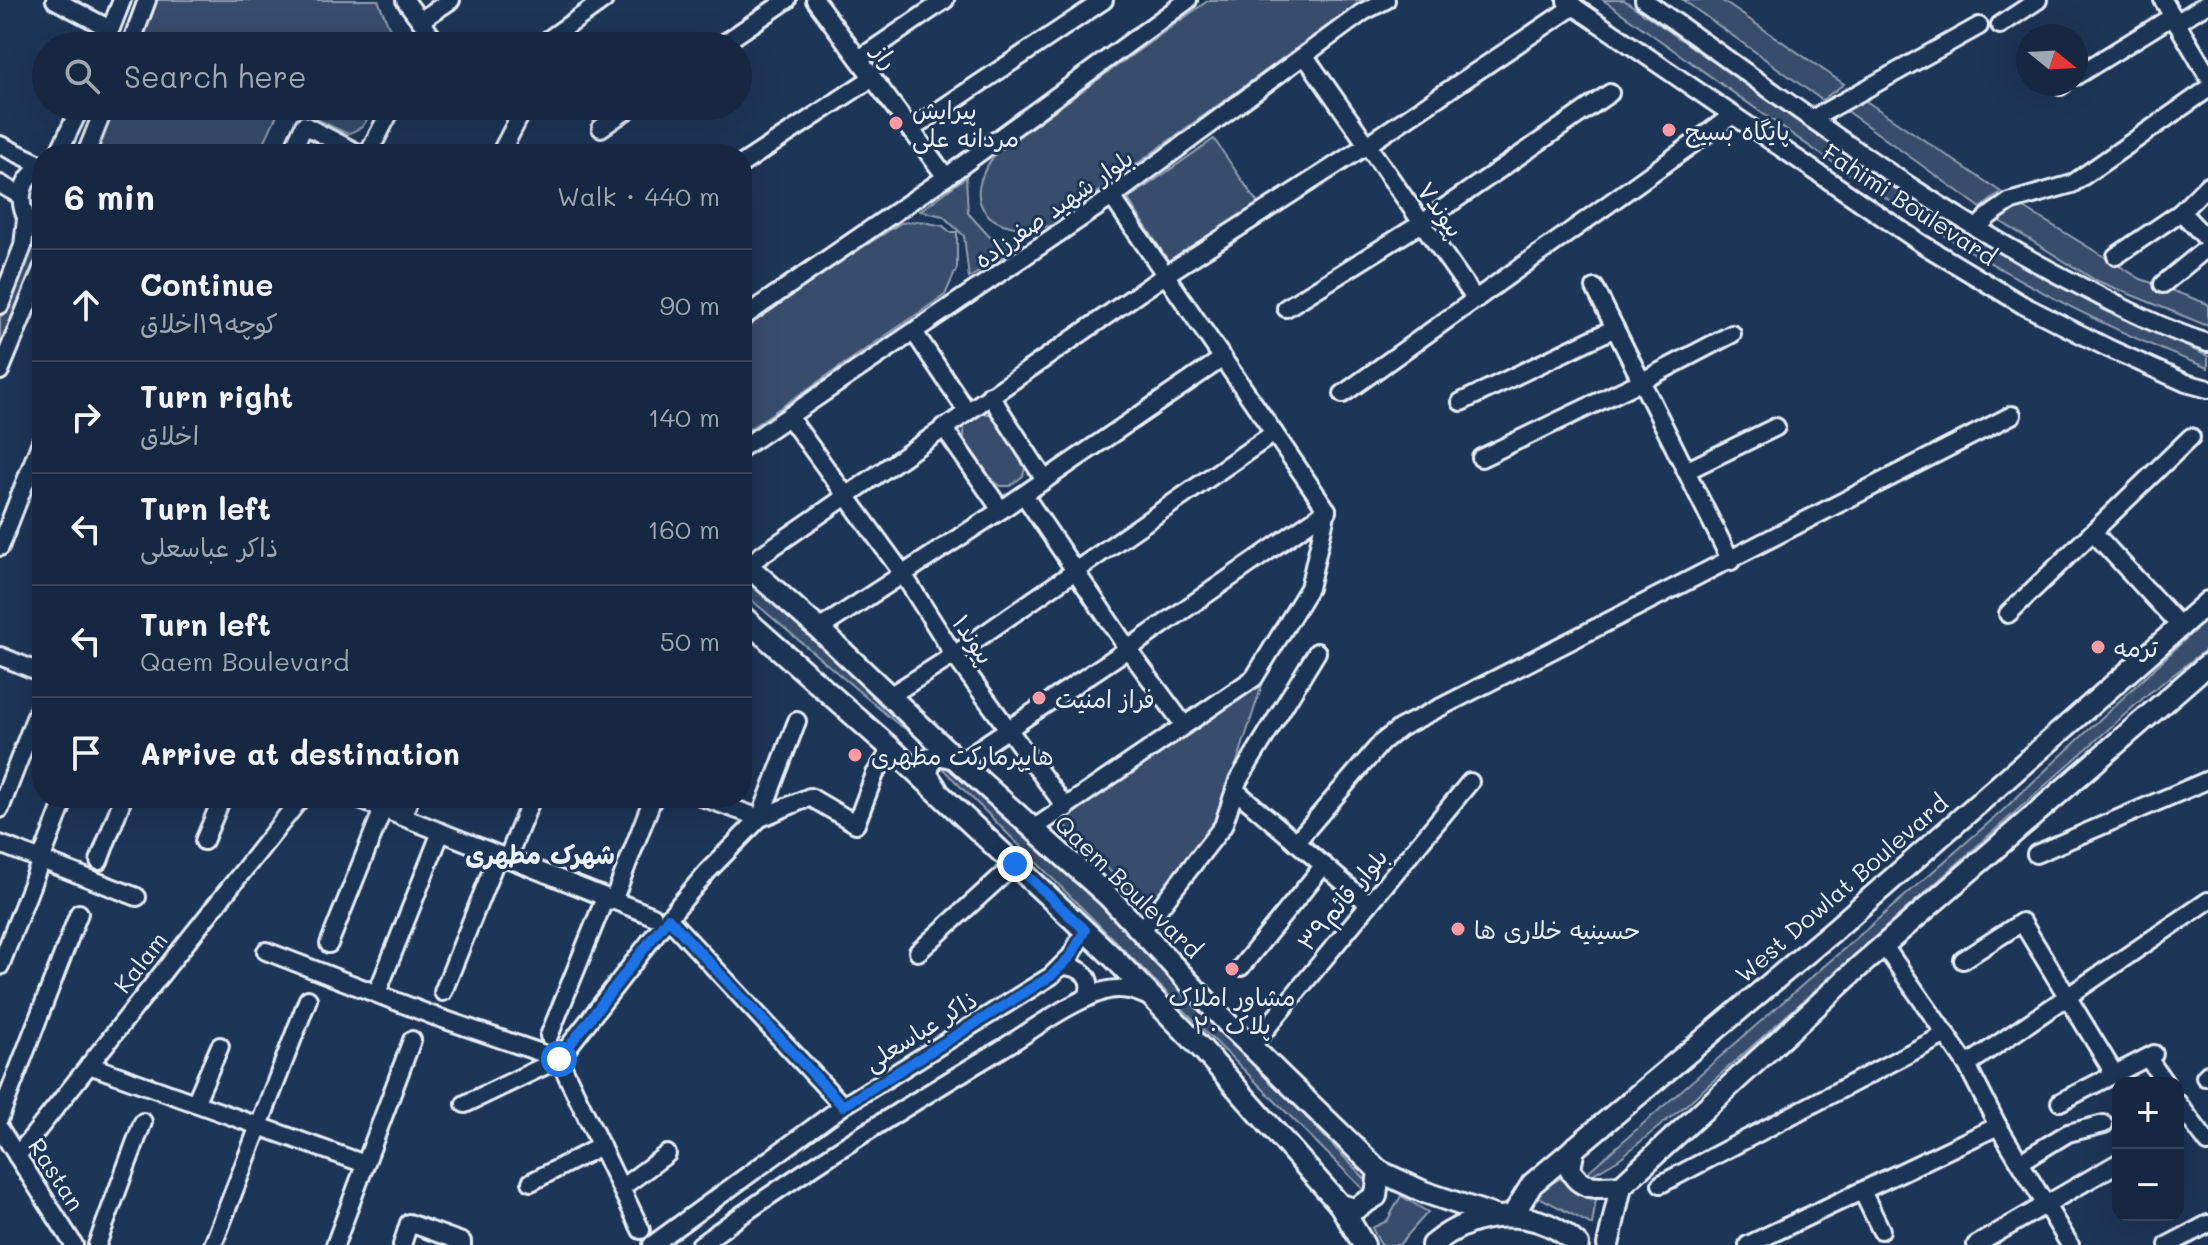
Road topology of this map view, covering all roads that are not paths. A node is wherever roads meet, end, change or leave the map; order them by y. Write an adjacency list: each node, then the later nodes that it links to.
1 (55, 0): 23 (street)
2 (122, 0): 23 (street)
3 (147, 0): 25 (street)
4 (405, 0): 19 (street)
5 (451, 0): 19 (street)
6 (604, 0): 27 (street)
7 (787, 0): 28 (street)
8 (815, 0): 30 (street, راز)
9 (945, 0): 30 (street)
10 (1104, 0): 44 (street)
11 (1188, 0): 56 (street)
12 (1386, 0): 18 (street, بلوار شهید صفرزاده)
13 (1644, 0): 37 (street, Fahimi Boulevard)
14 (2038, 0): 21 (street)
15 (2163, 0): 20 (street)
16 (1569, 3): 36 (street, Fahimi Boulevard); 52 (street)
17 (2208, 3): 20 (street)
18 (1366, 6): 29 (street, بلوار شهید صفرزاده)
19 (421, 20): 26 (street)
20 (2175, 20): 31 (street); 32 (street)
21 (2000, 25)
22 (1979, 26): 37 (street)
23 (110, 29): 24 (street)
24 (109, 32)
25 (135, 32)
26 (429, 32)
27 (558, 32)
28 (740, 32)
29 (1305, 56): 52 (street, پیوند۷); 60 (street, بلوار شهید صفرزاده)
30 (859, 59): 33 (street, راز)
31 (2088, 69)
32 (2208, 76)
33 (872, 78): 44 (street, راز); 53 (street)
34 (2208, 89): 65 (street)
35 (1610, 93): 63 (street)
36 (1733, 115): 72 (street); 83 (street, Fahimi Boulevard)
37 (1812, 119): 65 (street, Fahimi Boulevard)
38 (74, 120): 45 (street)
39 (99, 120): 46 (street)
40 (386, 120): 49 (street)
41 (518, 120): 50 (street)
42 (613, 120): 43 (street)
43 (601, 128)
44 (910, 130): 56 (street, راز)
45 (63, 144)
46 (90, 144)
47 (295, 144): 48 (street)
48 (341, 144)
49 (373, 144)
50 (505, 144)
51 (0, 145): 54 (street)
52 (1367, 145): 63 (street, پیوند۷); 68 (street)
53 (752, 157)
54 (32, 161)
55 (32, 174): 59 (street)
56 (946, 177): 75 (street)
57 (0, 184): 59 (street)
58 (2208, 185): 61 (street)
59 (21, 196): 62 (street)
60 (1112, 197): 68 (street); 77 (street, بلوار شهید صفرزاده)
61 (2181, 212): 66 (street); 67 (street)
62 (26, 219): 64 (street); 73 (street)
63 (1422, 223): 72 (street, پیوند۷); 74 (street)
64 (32, 224)
65 (1977, 228): 79 (street, Fahimi Boulevard)
66 (2207, 240): 69 (street)
67 (2116, 256)
68 (1165, 275): 80 (street); 85 (street)
69 (2163, 284)
70 (1595, 288): 76 (street)
71 (32, 293): 81 (street)
72 (1476, 300): 84 (street)
73 (0, 305)
74 (1286, 308)
75 (752, 311)
76 (1615, 328): 82 (street); 86 (street)
77 (914, 332): 87 (street); 89 (street, بلوار شهید صفرزاده)
78 (1732, 334): 82 (street)
79 (2208, 343)
80 (1223, 358): 92 (street); 98 (street)
81 (0, 371)
82 (1642, 381): 95 (street); 96 (street)
83 (2208, 389)
84 (1343, 394)
85 (990, 395): 87 (street); 98 (street)
86 (1461, 402)
87 (967, 411): 90 (street)
88 (2012, 415): 106 (street)
89 (789, 417): 94 (street, بلوار شهید صفرزاده); 99 (street, پیوند۱)
90 (943, 427): 99 (street); 101 (street)
91 (1776, 427): 96 (street)
92 (1274, 433): 102 (street); 108 (street)
93 (2191, 437): 103 (street)
94 (752, 441)
95 (1481, 458)
96 (1686, 471): 106 (street)
97 (32, 479): 104 (street)
98 (1045, 480): 100 (street)
99 (847, 494): 105 (street); 109 (street, پیوند۱)
100 (1024, 495): 101 (street); 108 (street)
101 (1001, 510): 109 (street)
102 (1327, 510): 115 (street); 123 (street)
103 (2093, 532): 111 (street); 113 (street)
104 (0, 547)
105 (752, 558)
106 (1731, 561): 149 (street)
107 (752, 570): 114 (main road, Qaem Boulevard)
108 (1074, 570): 115 (street); 117 (street)
109 (903, 574): 114 (street); 117 (street, پیوند۱)
110 (2208, 602): 113 (main road, West Dowlat Boulevard)
111 (2008, 614)
112 (752, 625): 127 (main road)
113 (2182, 628): 202 (main road, West Dowlat Boulevard)
114 (819, 629): 121 (main road, Qaem Boulevard)
115 (1128, 649): 123 (street); 126 (street)
116 (1317, 652): 131 (street)
117 (954, 655): 121 (street); 126 (street, پیوند۱)
118 (0, 656): 120 (street)
119 (2208, 664): 166 (main road)
120 (32, 669)
121 (891, 695): 125 (main road, Qaem Boulevard)
122 (797, 721): 145 (street)
123 (1184, 725): 141 (street)
124 (32, 726): 142 (street)
125 (923, 726): 127 (main road); 128 (main road, Qaem Boulevard)
126 (1007, 730): 128 (street); 141 (street, پیوند۱)
127 (894, 751): 132 (main road); 145 (street)
128 (957, 760): 132 (main road); 146 (main road, Qaem Boulevard)
129 (2208, 780): 151 (street)
130 (1470, 782): 160 (street, بلوار قائم۳۹)
131 (1235, 790): 149 (street); 164 (street)
132 (940, 794): 155 (main road)
133 (61, 808): 153 (street)
134 (119, 808): 154 (street)
135 (218, 808): 148 (street)
136 (293, 808): 185 (street, Kalam)
137 (406, 808): 144 (street)
138 (527, 808): 152 (street)
139 (649, 808): 158 (street)
140 (732, 808): 145 (street)
141 (1066, 808): 146 (street)
142 (0, 809)
143 (383, 809): 144 (street); 165 (street)
144 (402, 817): 147 (street)
145 (760, 818): 162 (street)
146 (1033, 829): 164 (main road, Qaem Boulevard)
147 (441, 832): 152 (street); 174 (street)
148 (204, 841)
149 (1296, 842): 156 (street)
150 (0, 844): 153 (street)
151 (2036, 854)
152 (502, 857): 158 (street); 173 (street)
153 (42, 860): 157 (street); 170 (street)
154 (99, 861)
155 (1015, 864): 163 (main road); 168 (street)
156 (1324, 865): 160 (street); 172 (street)
157 (137, 897)
158 (609, 900): 162 (street); 180 (street)
159 (2208, 901): 175 (street)
160 (1369, 904): 183 (street, بلوار قائم۳۹)
161 (79, 913): 193 (street)
162 (660, 917): 184 (street); 192 (street)
163 (1085, 930): 171 (street, ذاکر عباسعلی); 177 (main road)
164 (1142, 930): 183 (main road, Qaem Boulevard)
165 (329, 944)
166 (1884, 946): 179 (street); 211 (main road)
167 (266, 951): 174 (street)
168 (918, 952)
169 (1963, 960): 175 (street)
170 (0, 966)
171 (1062, 966): 176 (street); 192 (street, ذاکر عباسعلی)
172 (1241, 967)
173 (443, 992)
174 (377, 993): 184 (street)
175 (2068, 996): 186 (street); 187 (street)
176 (1087, 998): 177 (street); 227 (street)
177 (1153, 998): 215 (main road)
178 (308, 999): 198 (street)
179 (1941, 1027): 186 (street); 210 (street)
180 (549, 1036)
181 (412, 1040): 206 (street)
182 (220, 1046): 190 (street)
183 (1251, 1047): 208 (main road, Qaem Boulevard)
184 (559, 1059): 191 (street); 201 (street)
185 (89, 1065): 190 (street); 204 (street, Kalam)
186 (1967, 1065): 197 (street)
187 (2115, 1075): 188 (street); 189 (street)
188 (2162, 1077)
189 (2060, 1102)
190 (195, 1103): 198 (street)
191 (465, 1104)
192 (843, 1106): 226 (street, ذاکر عباسعلی)
193 (0, 1117)
194 (143, 1122): 221 (street)
195 (2184, 1123): 200 (street)
196 (2104, 1124): 205 (street)
197 (1998, 1126): 205 (street); 213 (street)
198 (259, 1127): 206 (street); 222 (street)
199 (0, 1129): 204 (street, Rastan)
200 (2208, 1143)
201 (601, 1146): 209 (street); 212 (street)
202 (1574, 1148): 211 (main road); 216 (main road, West Dowlat Boulevard)
203 (667, 1154): 212 (street)
204 (17, 1156): 220 (street, Rastan)
205 (2022, 1161): 214 (street)
206 (365, 1164): 223 (street)
207 (2112, 1166): 214 (street)
208 (1379, 1171): 215 (main road); 216 (main road, Qaem Boulevard)
209 (531, 1182)
210 (1661, 1184)
211 (1621, 1186): 231 (main road)
212 (621, 1188): 218 (street)
213 (1863, 1193): 219 (street); 232 (street)
214 (2046, 1204): 233 (street); 234 (street)
215 (1340, 1205): 228 (main road)
216 (1504, 1216): 229 (main road); 230 (main road, Qaem Boulevard)
217 (2208, 1224): 235 (street)
218 (641, 1230)
219 (1881, 1230)
220 (74, 1245)
221 (97, 1245)
222 (213, 1245)
223 (335, 1245)
224 (402, 1245): 225 (street)
225 (462, 1245)
226 (652, 1245)
227 (700, 1245)
228 (1364, 1245)
229 (1432, 1245)
230 (1578, 1245)
231 (1608, 1245)
232 (1748, 1245)
233 (1976, 1245)
234 (2070, 1245)
235 (2168, 1245)

